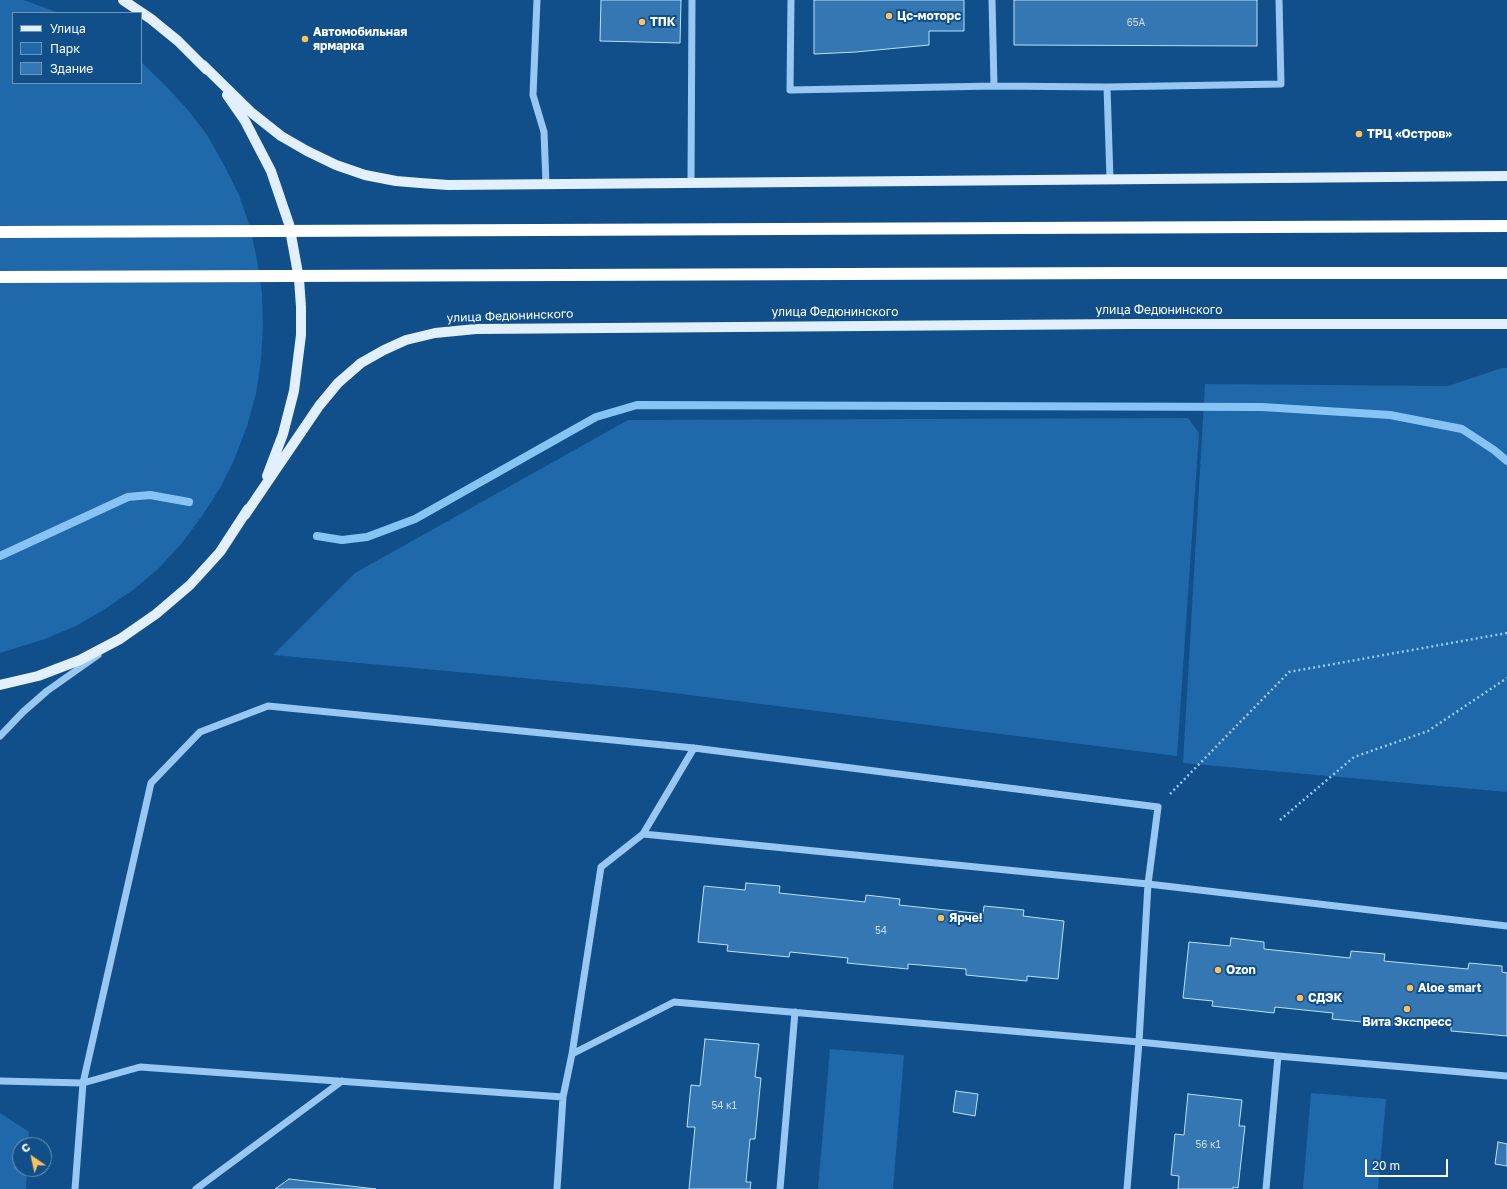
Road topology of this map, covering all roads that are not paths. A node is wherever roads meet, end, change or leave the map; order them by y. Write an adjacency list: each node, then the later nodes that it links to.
1 (123, 0): 7 (main road)
2 (537, 0): 15 (street)
3 (692, 0): 14 (street)
4 (791, 0): 10 (street)
5 (992, 0): 10 (street)
6 (1280, 0): 11 (street)
7 (141, 12)
8 (142, 13): 9 (main road)
9 (203, 66): 15 (main road); 21 (main road)
10 (994, 86): 11 (street)
11 (1107, 87): 13 (street)
12 (1507, 176): 13 (main road)
13 (1110, 179): 14 (main road)
14 (691, 182): 15 (main road)
15 (546, 184)
16 (1507, 226): 17 (highway, bridge)
17 (0, 232)
18 (1507, 273): 19 (highway, bridge)
19 (0, 277)
20 (1507, 324): 21 (main road, улица Федюнинского)
21 (246, 515): 22 (main road)
22 (120, 640): 23 (main road); 24 (street)
23 (0, 685)
24 (0, 736)
25 (694, 748): 26 (street); 27 (street); 36 (street)
26 (643, 834): 27 (street); 31 (street)
27 (1148, 884): 28 (street); 30 (street)
28 (1507, 926)
29 (795, 1012): 30 (street); 31 (street); 41 (street)
30 (1139, 1042): 32 (street); 42 (street)
31 (572, 1054): 37 (street)
32 (1278, 1056): 33 (street); 43 (street)
33 (1507, 1076)
34 (0, 1081): 36 (street)
35 (342, 1081): 36 (street); 37 (street); 39 (street)
36 (83, 1083): 38 (street)
37 (563, 1097): 40 (street)
38 (75, 1189)
39 (196, 1189)
40 (557, 1189)
41 (780, 1189)
42 (1127, 1189)
43 (1266, 1189)

